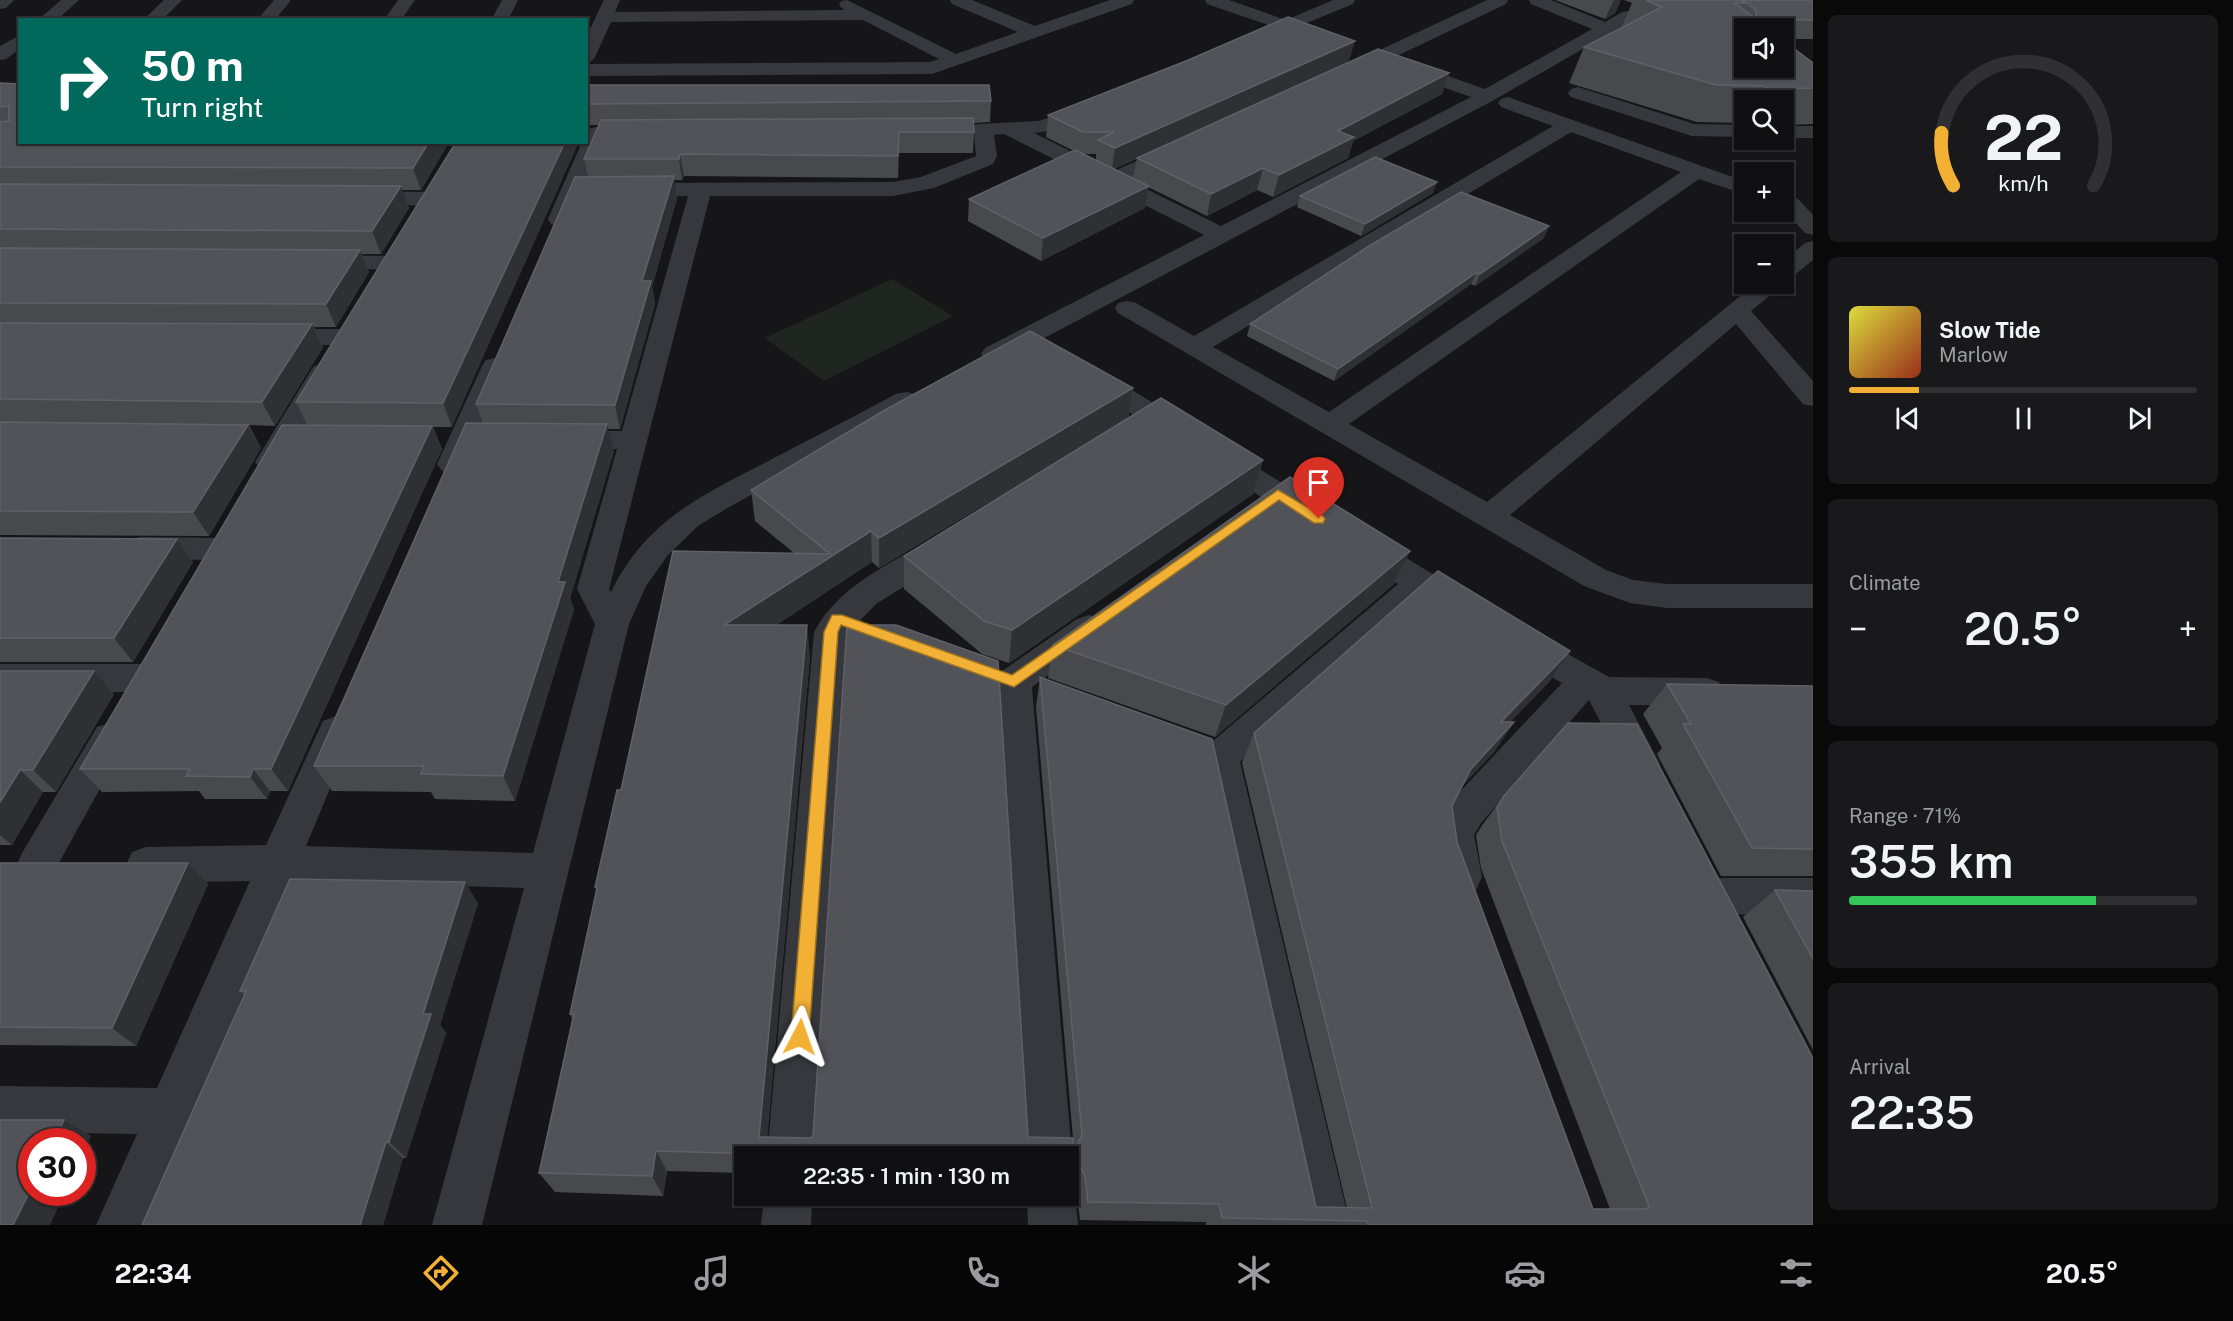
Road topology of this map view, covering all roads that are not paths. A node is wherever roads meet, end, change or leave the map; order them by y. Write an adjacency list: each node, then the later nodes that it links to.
1 (6, 0): 16 (street)
2 (71, 0): 22 (street)
3 (174, 0): 23 (street)
4 (283, 0): 24 (street)
5 (407, 0): 25 (street)
6 (510, 0): 26 (street)
7 (612, 0): 21 (street)
8 (837, 0): 20 (street)
9 (958, 0): 29 (street)
10 (1126, 0): 29 (street)
11 (1213, 0): 27 (street)
12 (1347, 0): 27 (street)
13 (1500, 0): 35 (street)
14 (1537, 0): 28 (street)
15 (1676, 0): 19 (street)
16 (0, 4)
17 (1611, 4): 19 (street)
18 (715, 8): 20 (street); 21 (street)
19 (1637, 14): 28 (street)
20 (866, 15): 36 (street)
21 (604, 17): 34 (street)
22 (48, 18)
23 (153, 18)
24 (267, 18)
25 (394, 18)
26 (500, 18)
27 (1288, 26): 30 (street); 32 (street)
28 (1607, 28): 41 (street)
29 (1034, 32): 36 (street)
30 (1308, 33)
31 (18, 43): 37 (street)
32 (1244, 44)
33 (1358, 51): 35 (street)
34 (588, 53)
35 (1379, 58): 39 (street); 41 (street)
36 (954, 60): 38 (street)
37 (3, 66)
38 (588, 70)
39 (1336, 77)
40 (1578, 93): 47 (street)
41 (1498, 100): 43 (street); 62 (street)
42 (1103, 104): 44 (street)
43 (1569, 125): 52 (street); 75 (street)
44 (1011, 130): 46 (street); 53 (street)
45 (913, 131): 46 (street)
46 (984, 131): 56 (street)
47 (1734, 131)
48 (1794, 132): 49 (street)
49 (1813, 132)
50 (601, 133): 55 (street)
51 (1197, 141): 53 (street)
52 (1697, 171): 54 (street); 80 (street)
53 (1112, 180): 62 (street)
54 (1734, 184)
55 (591, 190): 56 (street); 63 (street)
56 (701, 190): 87 (street)
57 (346, 198): 66 (street)
58 (1794, 204): 59 (street)
59 (1813, 205)
60 (1794, 210): 61 (street)
61 (1813, 228)
62 (1222, 235): 71 (street)
63 (548, 244)
64 (1813, 248): 67 (street)
65 (295, 262): 66 (street)
66 (390, 263): 73 (street)
67 (1794, 264)
68 (1757, 294): 70 (street)
69 (1127, 308): 75 (street)
70 (1737, 310): 78 (street); 90 (street)
71 (1026, 336): 76 (street); 79 (street)
72 (249, 337): 73 (street)
73 (344, 337): 82 (street)
74 (506, 341): 84 (street)
75 (1194, 347): 80 (street)
76 (965, 369)
77 (934, 385): 98 (street)
78 (1813, 398)
79 (1155, 417): 81 (street); 94 (street)
80 (1329, 425): 90 (street)
81 (1125, 436)
82 (272, 437): 83 (street); 88 (street)
83 (320, 437)
84 (451, 439): 85 (street); 89 (street)
85 (497, 439)
86 (542, 440): 87 (street)
87 (631, 440): 98 (street)
88 (255, 488)
89 (439, 493)
90 (1488, 517): 95 (street)
91 (972, 530): 97 (street)
92 (116, 548): 93 (street)
93 (202, 579)
94 (1420, 583): 101 (street); 121 (street)
95 (1813, 596)
96 (1112, 612): 114 (street)
97 (837, 618): 99 (street); 113 (street)
98 (612, 624): 107 (street)
99 (870, 630)
100 (0, 678): 106 (street)
101 (1594, 686): 102 (street); 104 (street); 110 (street)
102 (1732, 692)
103 (349, 700): 105 (street)
104 (1656, 793)
105 (278, 863): 106 (street); 107 (street); 112 (street)
106 (18, 866)
107 (547, 871): 118 (street)
108 (1708, 896): 109 (street)
109 (1813, 897)
110 (1475, 914)
111 (0, 1109): 112 (street)
112 (170, 1112): 117 (street)
113 (792, 1146)
114 (1047, 1146)
115 (787, 1206): 119 (street)
116 (1052, 1206): 120 (street)
117 (121, 1225)
118 (457, 1225)
119 (786, 1225)
120 (1053, 1225)
121 (1325, 1225)

